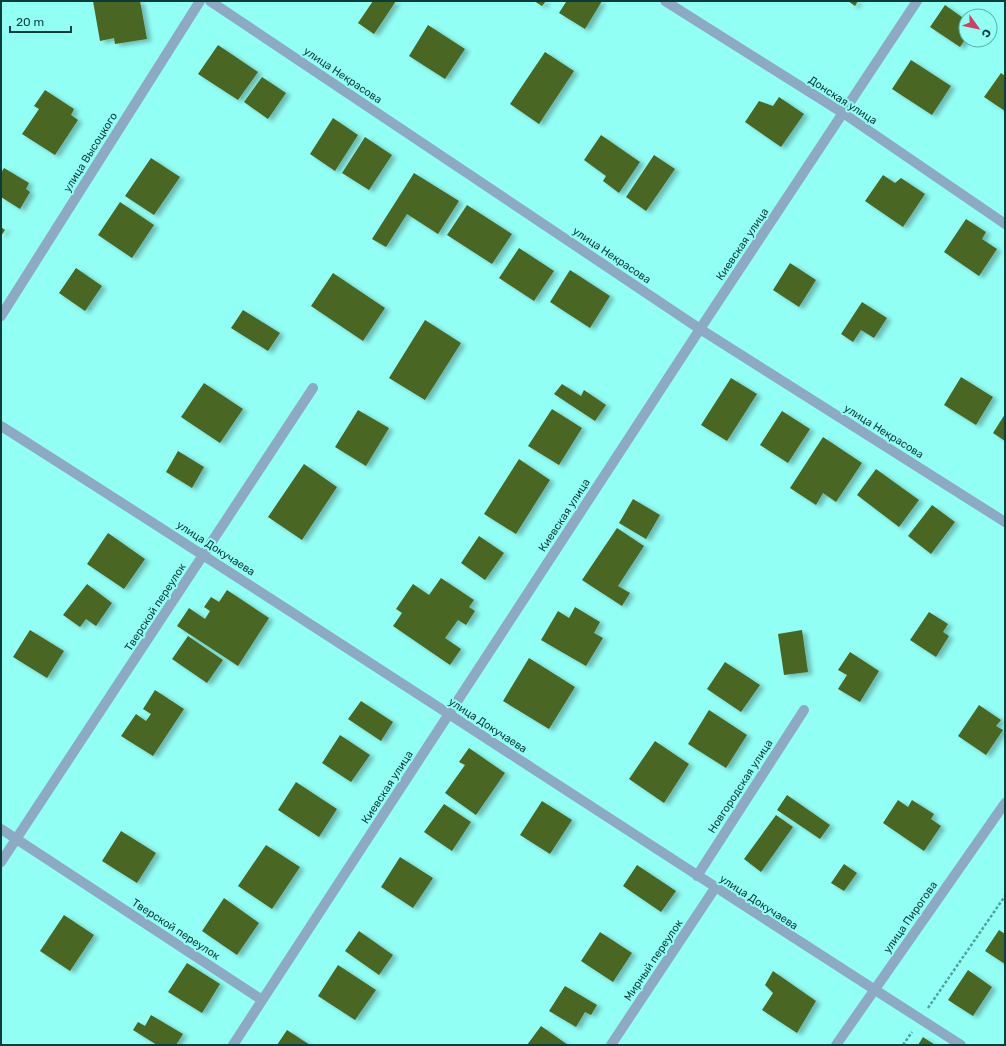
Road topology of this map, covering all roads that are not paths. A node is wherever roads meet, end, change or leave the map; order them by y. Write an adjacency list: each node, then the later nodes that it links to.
1 (200, 1): 7 (street, улица Высоцкого)
2 (210, 1): 8 (street, улица Некрасова)
3 (665, 1): 5 (street, Донская улица)
4 (917, 1): 5 (street, Киевская улица)
5 (844, 114): 6 (street, Донская улица); 8 (street, Киевская улица)
6 (1005, 224)
7 (1, 316)
8 (700, 329): 11 (street, улица Некрасова); 14 (street, Киевская улица)
9 (313, 388): 12 (street, Тверской переулок)
10 (1, 426): 12 (street, улица Докучаева)
11 (1005, 522)
12 (204, 554): 14 (street, улица Докучаева); 17 (street, Тверской переулок)
13 (804, 710): 19 (street, Новгородская улица)
14 (448, 714): 19 (street, улица Докучаева); 22 (street, Киевская улица)
15 (1004, 805): 21 (street, улица Пирогова)
16 (1, 829): 17 (street, Тверской переулок)
17 (16, 839): 18 (street, Тверской переулок); 22 (street, Тверской переулок)
18 (1, 862)
19 (697, 876): 20 (street, улица Докучаева)
20 (715, 888): 21 (street, улица Докучаева); 24 (street, Мирный переулок)
21 (874, 990): 25 (street, улица Пирогова); 26 (street, улица Докучаева)
22 (262, 1000): 23 (street, Киевская улица)
23 (233, 1045)
24 (611, 1045)
25 (836, 1045)
26 (961, 1045)

